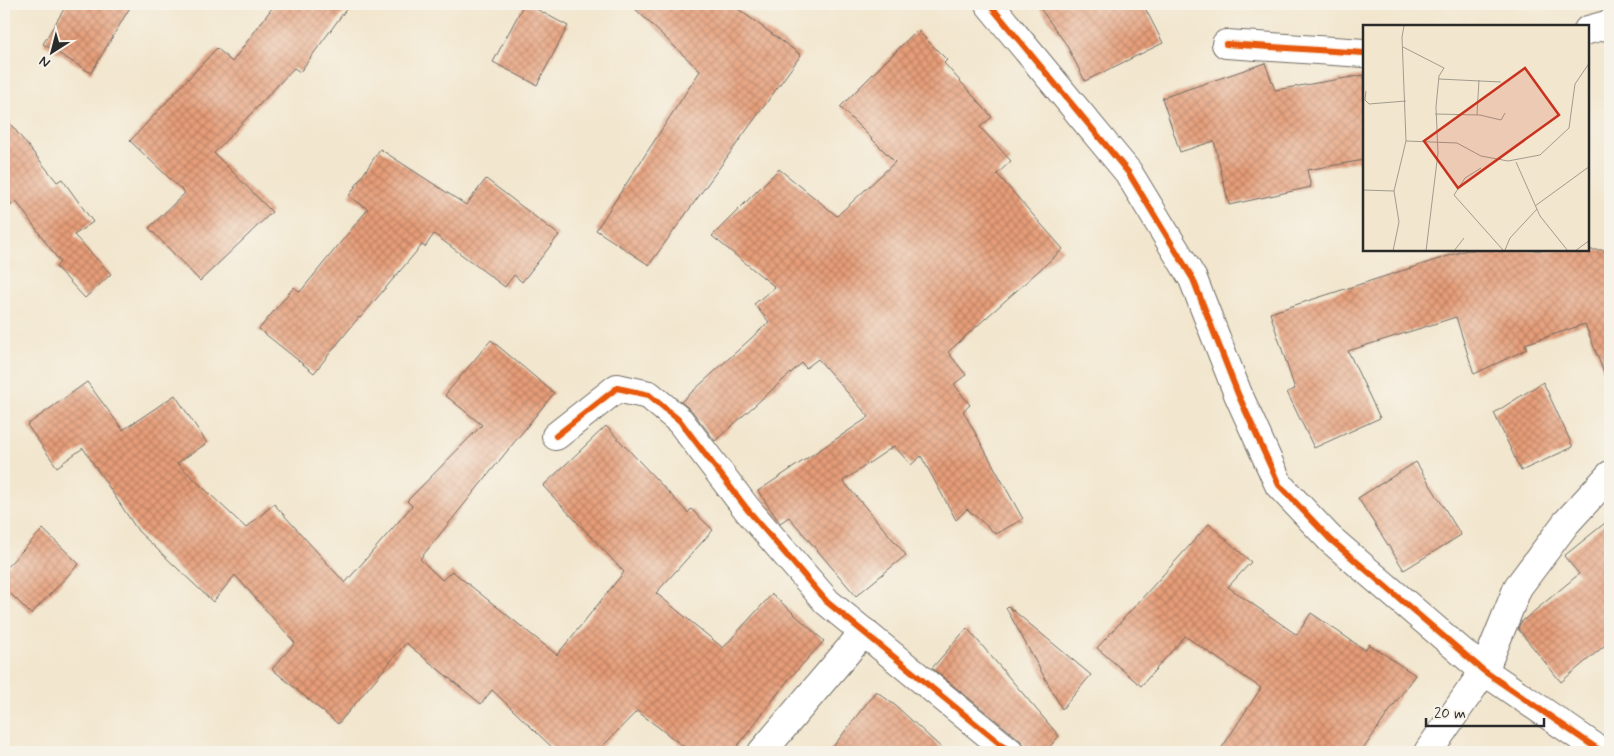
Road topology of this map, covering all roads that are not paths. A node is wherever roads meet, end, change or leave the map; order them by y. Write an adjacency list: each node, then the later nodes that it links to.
1 (989, 4): 9 (street)
2 (1610, 24): 3 (street)
3 (1589, 30)
4 (1226, 44): 5 (street)
5 (1363, 53)
6 (556, 436): 8 (street)
7 (1610, 474): 9 (street)
8 (864, 632): 10 (street); 11 (street)
9 (1484, 671): 12 (street); 13 (street)
10 (762, 752)
11 (1010, 752)
12 (1428, 752)
13 (1602, 752)

